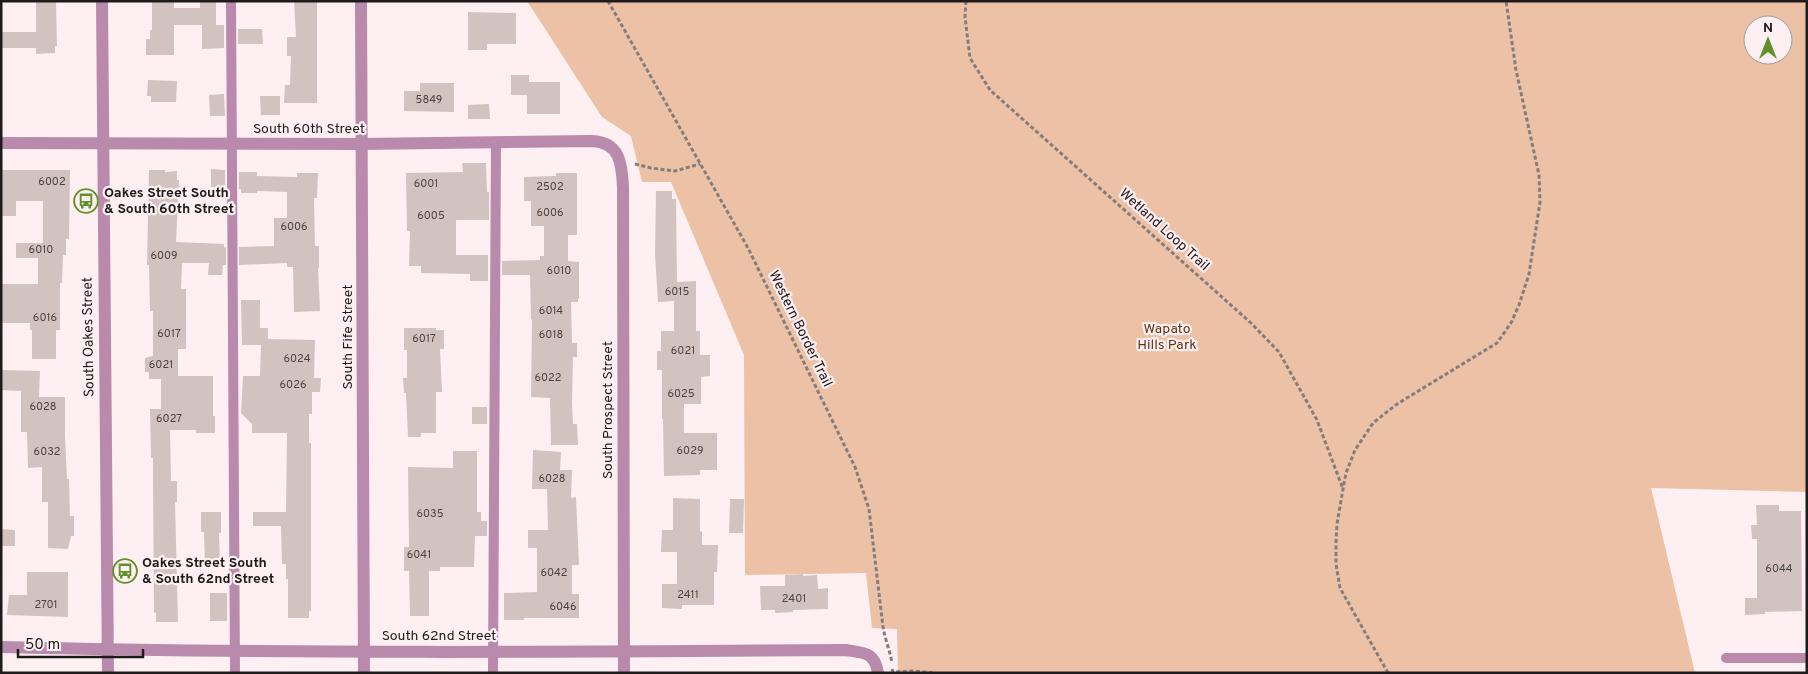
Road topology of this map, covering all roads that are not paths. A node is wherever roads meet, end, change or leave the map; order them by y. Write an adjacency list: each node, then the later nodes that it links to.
1 (102, 1): 6 (street, South Oakes Street)
2 (232, 1): 7 (lane)
3 (361, 1): 8 (street, South Fife Street)
4 (496, 142): 8 (street, South 60th Street); 9 (street, South 60th Street); 14 (lane)
5 (1, 143): 6 (street, South 60th Street)
6 (102, 143): 7 (street, South 60th Street); 11 (street, South Oakes Street)
7 (232, 144): 8 (street, South 60th Street); 12 (lane)
8 (362, 144): 13 (street, South Fife Street)
9 (616, 155): 15 (street, South Prospect Street)
10 (1, 647): 11 (street, South 62nd Street)
11 (108, 650): 12 (street, South 62nd Street); 18 (street, South Oakes Street)
12 (235, 650): 13 (street, South 62nd Street); 19 (lane)
13 (364, 651): 14 (street, South 62nd Street); 20 (street, South Fife Street)
14 (493, 651): 15 (street, South 62nd Street); 21 (lane)
15 (624, 651): 22 (street, South Prospect Street); 23 (street, South 62nd Street)
16 (1726, 658): 17 (lane)
17 (1807, 658)
18 (108, 673)
19 (235, 673)
20 (364, 673)
21 (492, 673)
22 (624, 673)
23 (878, 673)

